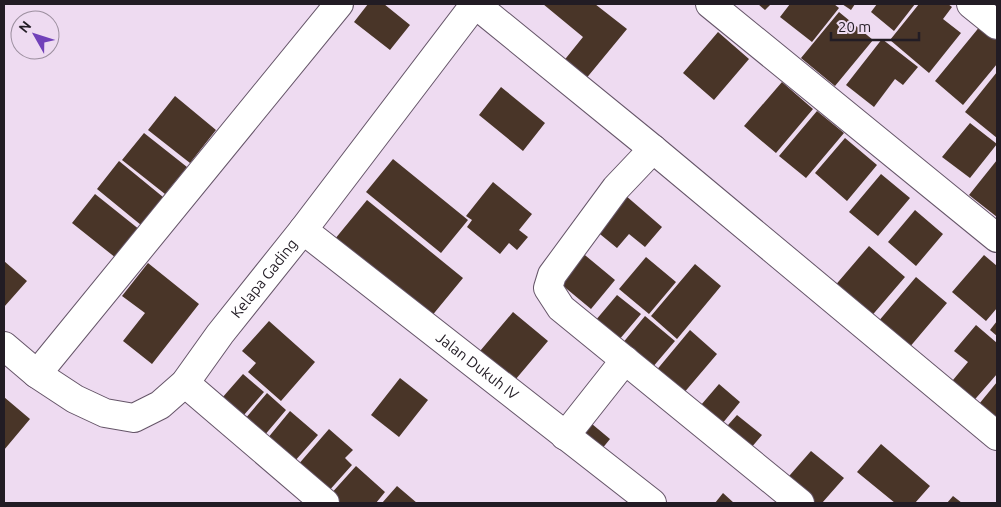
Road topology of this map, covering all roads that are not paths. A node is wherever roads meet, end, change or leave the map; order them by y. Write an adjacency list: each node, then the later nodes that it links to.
1 (339, 4): 11 (street)
2 (475, 4): 6 (street); 7 (street, Kelapa Gading)
3 (710, 4): 8 (street)
4 (971, 4): 5 (street)
5 (997, 25)
6 (653, 149): 10 (street); 14 (street)
7 (303, 230): 12 (street, Kelapa Gading); 13 (street, Jalan Dukuh IV)
8 (997, 238)
9 (4, 346): 11 (street, Kelapa Gading)
10 (625, 360): 13 (street); 17 (street)
11 (37, 374): 12 (street, Kelapa Gading)
12 (185, 383): 15 (street)
13 (565, 436): 16 (street, Jalan Dukuh IV)
14 (997, 436)
15 (326, 503)
16 (652, 503)
17 (800, 503)

